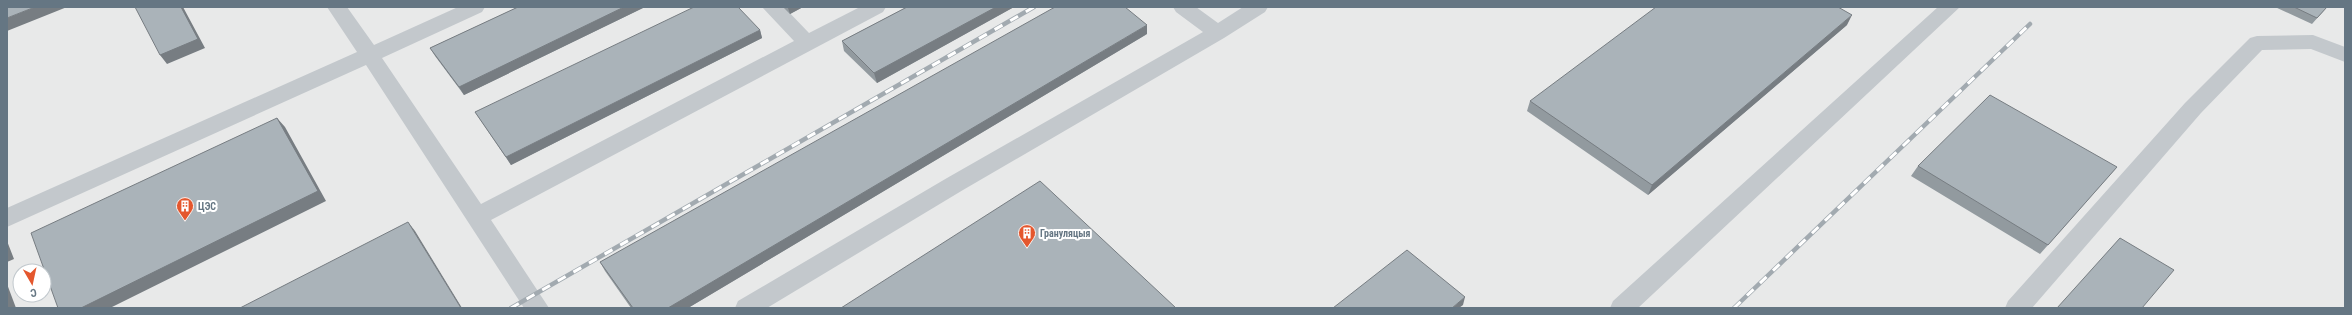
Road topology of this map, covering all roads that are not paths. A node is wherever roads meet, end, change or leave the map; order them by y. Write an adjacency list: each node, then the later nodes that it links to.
1 (337, 7): 10 (lane)
2 (475, 7): 10 (lane)
3 (772, 7): 9 (lane)
4 (876, 7): 9 (lane)
5 (1183, 7): 8 (lane)
6 (1258, 7): 8 (lane)
7 (1950, 7): 16 (lane)
8 (1217, 33): 15 (lane)
9 (807, 43): 12 (lane)
10 (370, 55): 12 (lane); 13 (lane)
11 (2345, 55): 17 (lane)
12 (476, 217): 14 (lane)
13 (7, 218)
14 (537, 308)
15 (747, 308)
16 (1622, 308)
17 (2017, 308)

